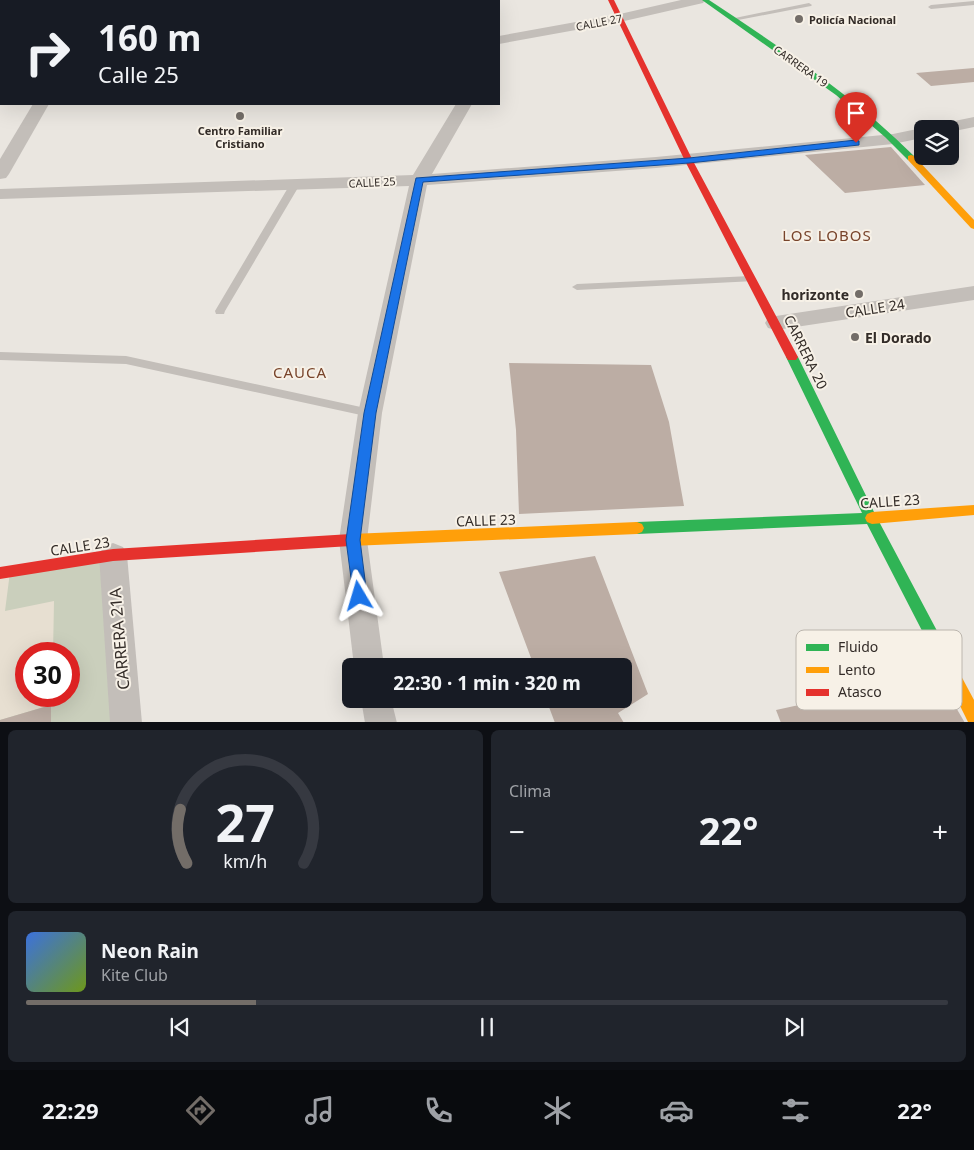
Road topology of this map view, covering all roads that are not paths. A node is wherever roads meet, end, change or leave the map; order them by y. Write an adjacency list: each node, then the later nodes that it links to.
1 (611, 0): 7 (main road, CARRERA 20)
2 (698, 0): 7 (street, CALLE 27)
3 (705, 0): 8 (main road, CARRERA 19)
4 (974, 3): 6 (lane)
5 (809, 5): 8 (lane)
6 (931, 6)
7 (620, 18): 9 (street, CALLE 27); 16 (main road, CARRERA 20)
8 (733, 19): 15 (main road, CARRERA 19)
9 (500, 42)
10 (40, 105): 17 (street)
11 (463, 105): 18 (street)
12 (974, 122): 13 (street)
13 (959, 125)
14 (914, 135): 15 (street, CALLE 25)
15 (893, 139): 16 (street, CALLE 25); 21 (main road, CARRERA 19)
16 (689, 161): 18 (street, CALLE 25); 22 (main road, CARRERA 20)
17 (0, 174)
18 (419, 180): 19 (street, CALLE 25); 28 (street)
19 (294, 186): 20 (street, CALLE 25); 25 (lane)
20 (0, 194)
21 (974, 226)
22 (751, 279): 23 (lane); 26 (main road, CARRERA 20)
23 (576, 287)
24 (974, 293): 26 (street, CALLE 24)
25 (220, 311)
26 (776, 323): 30 (main road, CARRERA 20)
27 (0, 356): 28 (lane)
28 (370, 413): 31 (street)
29 (974, 510): 30 (main road, CALLE 23)
30 (871, 518): 31 (main road, CALLE 23); 34 (main road, CARRERA 20)
31 (353, 540): 32 (main road, CALLE 23); 35 (street)
32 (113, 556): 33 (main road, CALLE 23); 39 (street, CARRERA 21A)
33 (0, 573)
34 (929, 630)
35 (368, 658)
36 (962, 693): 38 (main road, CARRERA 20)
37 (378, 708): 40 (street)
38 (974, 716)
39 (126, 722)
40 (381, 722)

